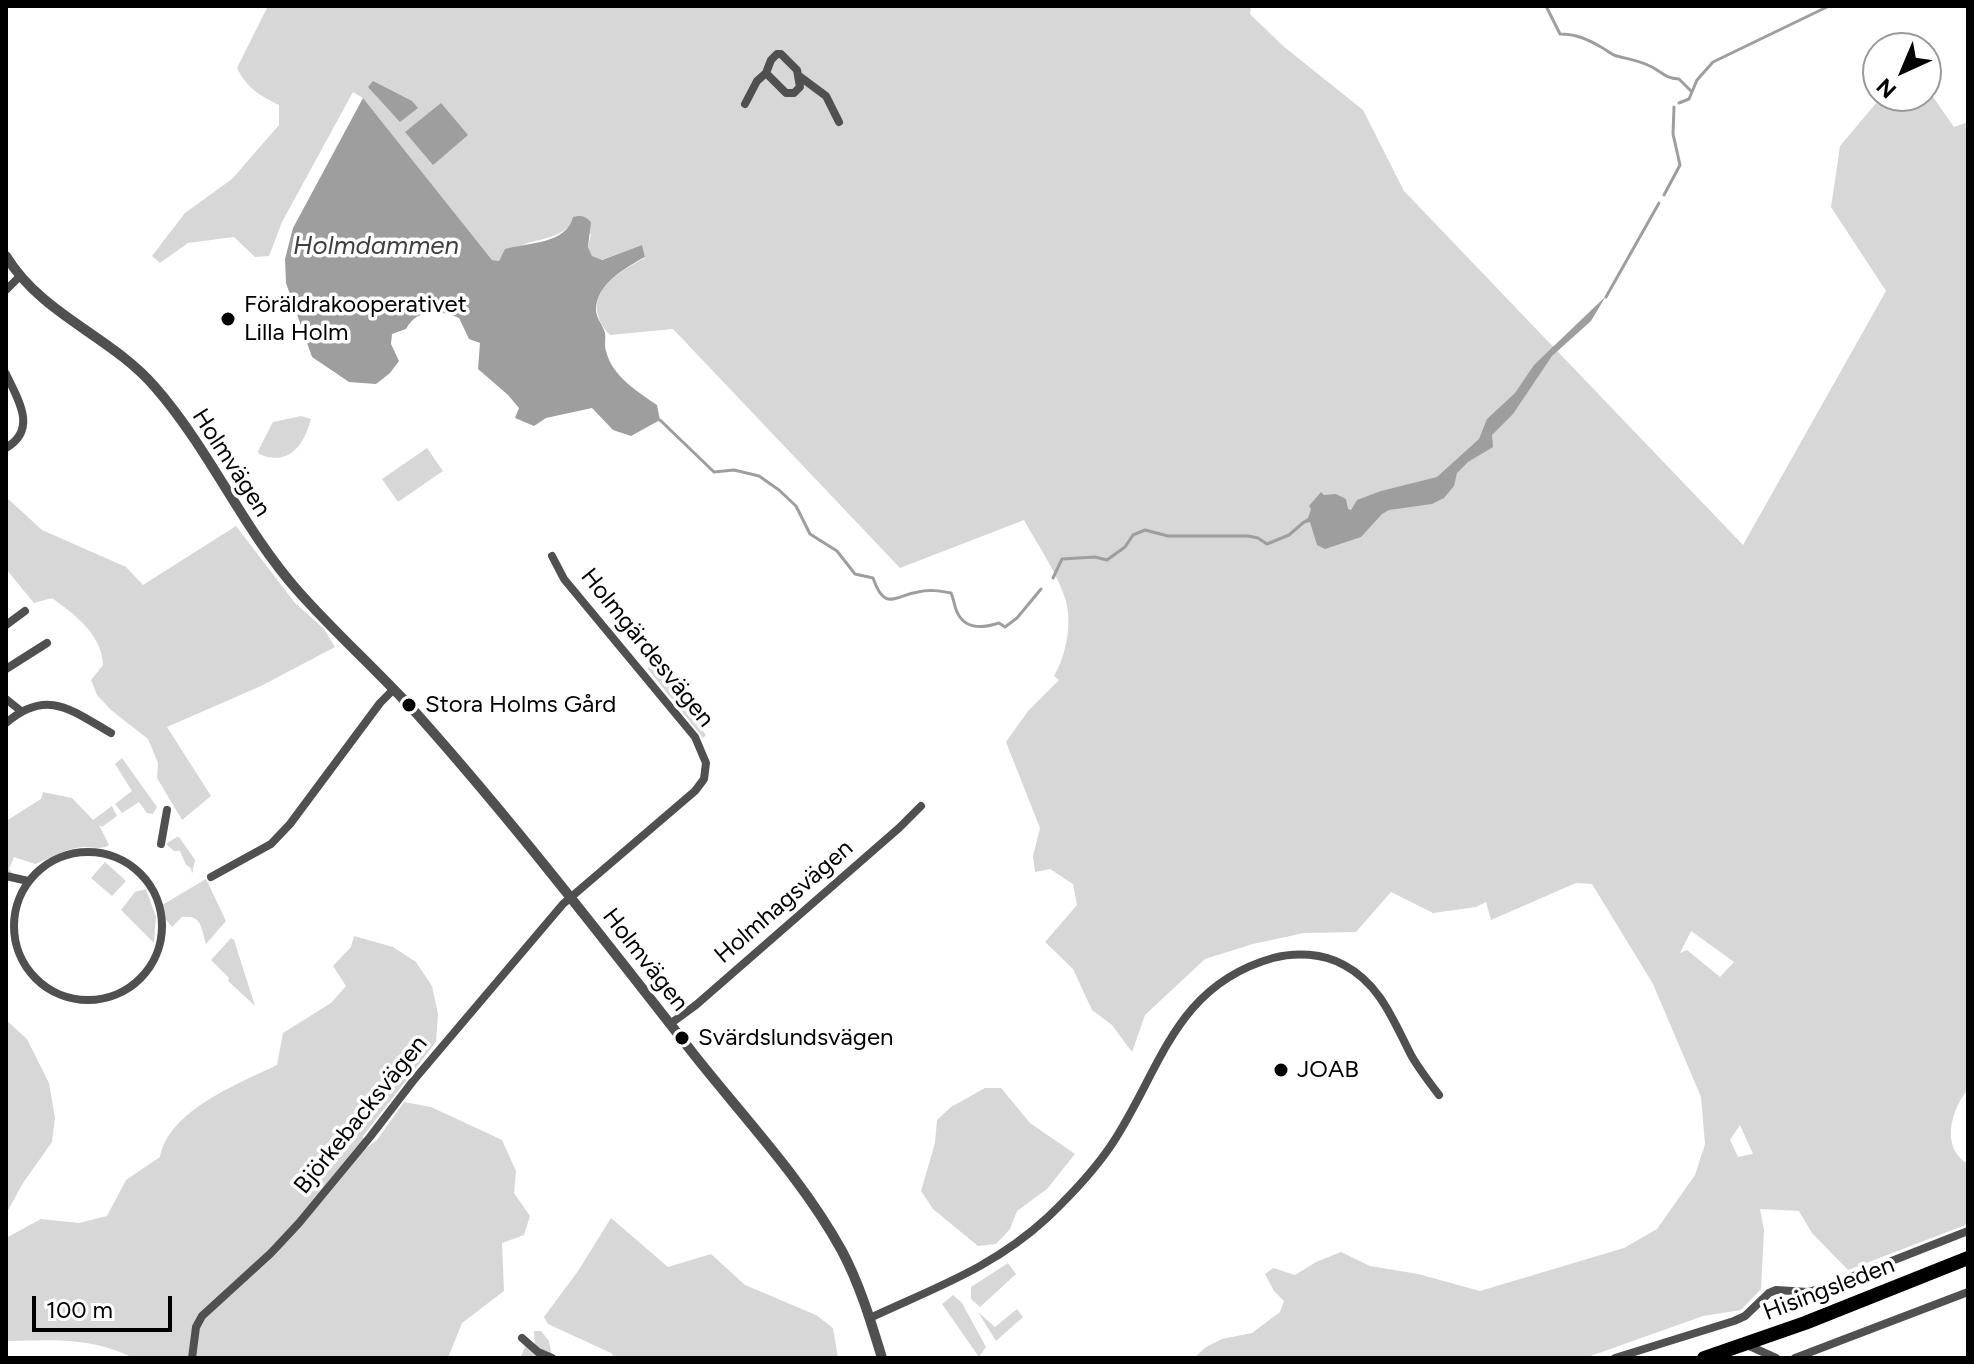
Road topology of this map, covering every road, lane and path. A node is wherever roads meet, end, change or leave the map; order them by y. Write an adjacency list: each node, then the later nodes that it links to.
1 (766, 73): 2 (street); 2 (street); 3 (street)
2 (799, 76): 4 (street)
3 (745, 104)
4 (839, 122)
5 (6, 256): 6 (street, Holmvägen)
6 (20, 276): 7 (street); 15 (street, Holmvägen)
7 (6, 290)
8 (6, 374): 9 (street)
9 (6, 448)
10 (552, 556): 26 (street, Holmgärdesvägen)
11 (25, 611): 12 (street)
12 (6, 625)
13 (47, 643): 14 (street)
14 (6, 669)
15 (394, 689): 24 (street); 26 (street, Holmvägen)
16 (6, 699): 17 (street)
17 (21, 711): 18 (street); 19 (street)
18 (6, 723)
19 (111, 733)
20 (921, 806): 28 (street, Holmhagsvägen)
21 (167, 810): 22 (street)
22 (161, 844)
23 (6, 876): 25 (street)
24 (211, 877)
25 (28, 881): 27 (street); 27 (street)
26 (571, 899): 28 (street, Holmvägen); 36 (street, Björkebacksvägen)
27 (10, 929)
28 (670, 1024): 33 (street, Holmvägen)
29 (1439, 1095): 33 (street)
30 (1968, 1231): 39 (street)
31 (1968, 1258): 35 (highway, Hisingsleden)
32 (1968, 1292): 42 (street)
33 (870, 1318): 38 (street, Holmvägen)
34 (522, 1338): 37 (street)
35 (1745, 1344): 40 (highway, Hisingsleden); 41 (street)
36 (192, 1358)
37 (552, 1358)
38 (882, 1358)
39 (1615, 1358)
40 (1704, 1358)
41 (1776, 1358)
42 (1795, 1358)

